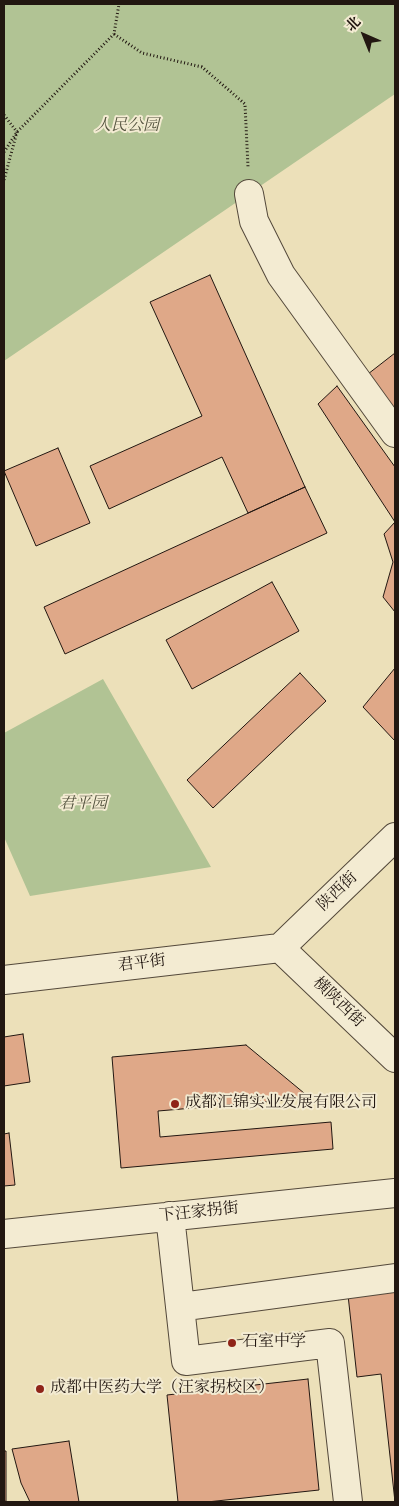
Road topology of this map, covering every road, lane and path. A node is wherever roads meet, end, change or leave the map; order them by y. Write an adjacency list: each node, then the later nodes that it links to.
1 (119, 4): 2 (path)
2 (114, 34): 4 (path); 7 (path)
3 (4, 115): 4 (path)
4 (17, 132): 5 (path); 6 (path)
5 (4, 152)
6 (4, 180)
7 (249, 194): 8 (street)
8 (395, 433)
9 (395, 837): 10 (street, 陕西街)
10 (280, 948): 11 (street, 君平街); 12 (street, 横陕西街)
11 (4, 980)
12 (395, 1058)
13 (395, 1193): 14 (street, 下汪家拐街)
14 (170, 1216): 15 (street, 下汪家拐街); 17 (street)
15 (4, 1234)
16 (395, 1278): 17 (street)
17 (180, 1307): 18 (street)
18 (348, 1502)

